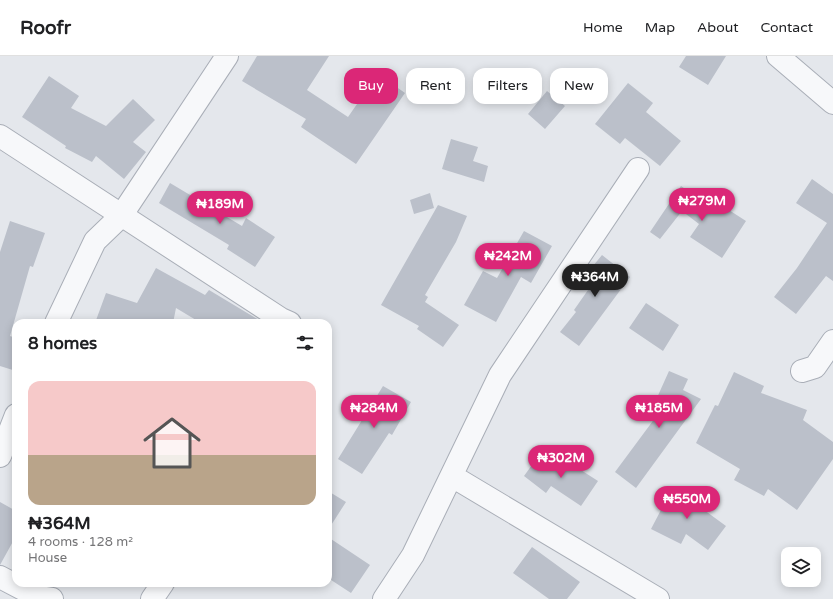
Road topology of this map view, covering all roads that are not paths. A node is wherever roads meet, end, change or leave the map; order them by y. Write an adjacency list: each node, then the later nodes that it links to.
1 (227, 56): 6 (street)
2 (778, 56): 3 (street)
3 (833, 103)
4 (0, 136): 6 (street)
5 (638, 169): 13 (street)
6 (121, 216): 7 (street); 8 (street)
7 (58, 319)
8 (281, 319)
9 (833, 341): 10 (street)
10 (802, 371)
11 (12, 425): 12 (street)
12 (0, 456)
13 (452, 476): 20 (street); 21 (street)
14 (0, 577): 15 (street)
15 (12, 583)
16 (19, 587): 18 (street)
17 (160, 587): 19 (street)
18 (52, 599)
19 (152, 599)
20 (384, 599)
21 (658, 599)

